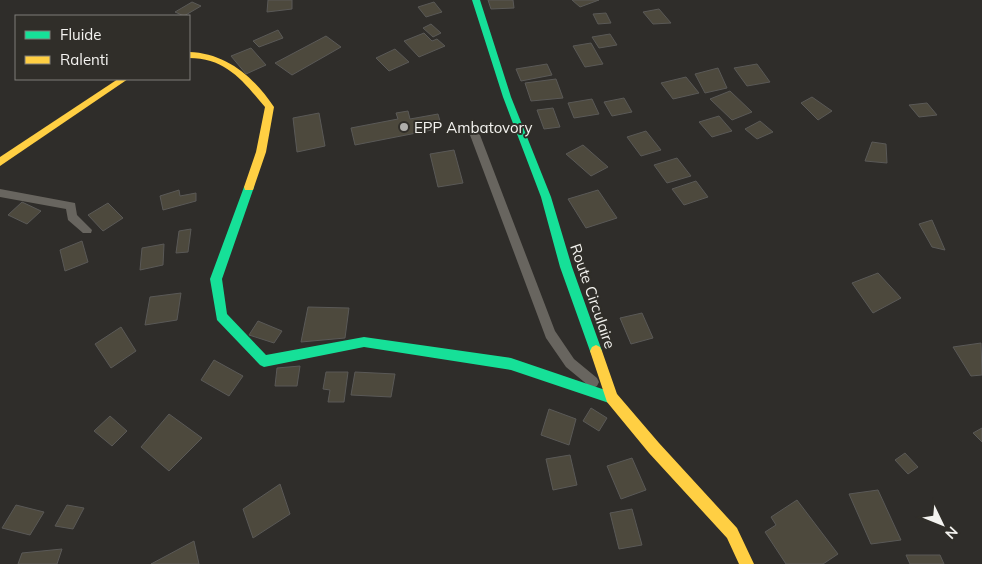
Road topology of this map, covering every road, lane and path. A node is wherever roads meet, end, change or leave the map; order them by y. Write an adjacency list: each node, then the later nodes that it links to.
1 (476, 0): 8 (street, Route Circulaire)
2 (190, 55): 8 (street)
3 (123, 80): 5 (street)
4 (475, 134): 8 (lane)
5 (0, 162)
6 (0, 194): 7 (lane)
7 (87, 230)
8 (612, 398): 9 (street, Route Circulaire)
9 (747, 564)

